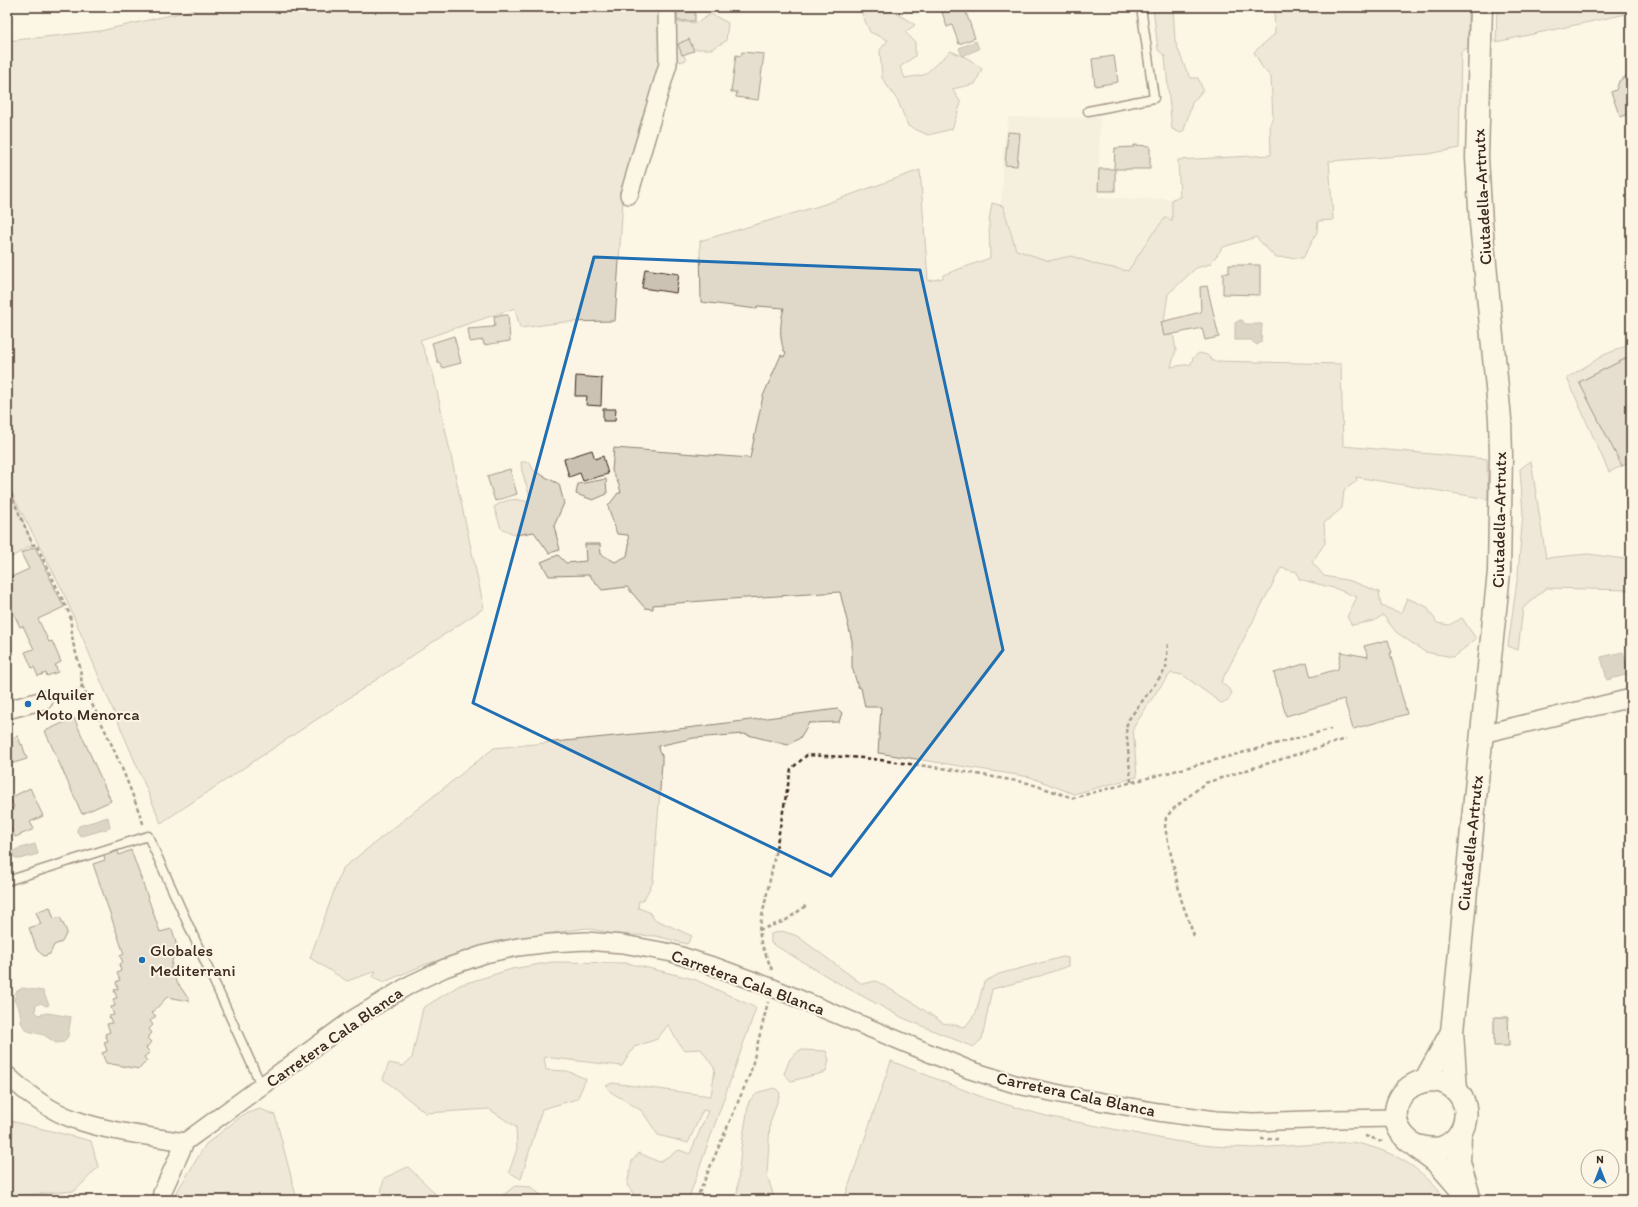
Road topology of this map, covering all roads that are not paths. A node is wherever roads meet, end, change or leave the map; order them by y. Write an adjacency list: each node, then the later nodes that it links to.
1 (667, 7): 5 (street)
2 (1141, 7): 4 (lane)
3 (1481, 7): 9 (main road, Ciutadella-Artrutx)
4 (1088, 111)
5 (629, 195)
6 (1631, 698): 9 (street)
7 (44, 700): 8 (street)
8 (7, 710)
9 (1482, 734): 11 (main road, Ciutadella-Artrutx)
10 (7, 881): 14 (lane)
11 (1452, 1032): 13 (main road); 16 (main road)
12 (7, 1075): 17 (street)
13 (1426, 1080): 16 (main road); 18 (main road)
14 (262, 1087): 18 (street, Carretera Cala Blanca); 20 (street, Carretera Cala Blanca)
15 (7, 1089): 17 (street)
16 (1456, 1090): 19 (main road)
17 (29, 1095): 20 (street)
18 (1396, 1118): 21 (main road)
19 (1460, 1134): 21 (main road); 23 (main road)
20 (185, 1142): 22 (street)
21 (1417, 1146): 23 (main road)
22 (161, 1200)
23 (1470, 1200)

